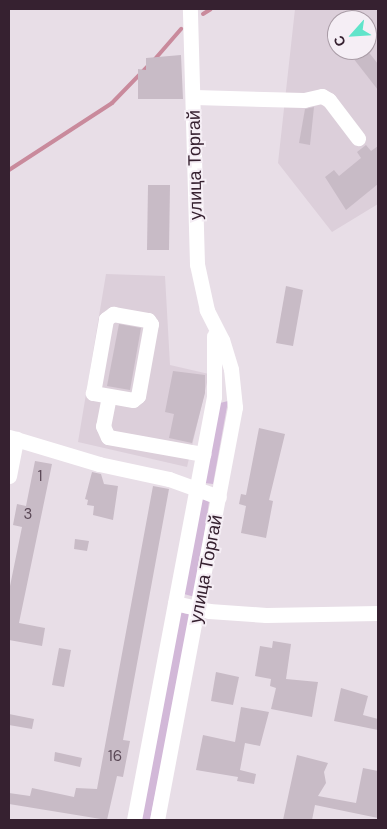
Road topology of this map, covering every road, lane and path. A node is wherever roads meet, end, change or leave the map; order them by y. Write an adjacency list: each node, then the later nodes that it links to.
1 (190, 9): 2 (street, улица Торгай)
2 (194, 97): 3 (street); 4 (street, улица Торгай)
3 (358, 138)
4 (211, 320): 7 (street, улица Торгай); 10 (street, улица Торгай)
5 (109, 396): 5 (street); 7 (street)
6 (12, 438): 8 (street); 9 (street)
7 (203, 454): 9 (street, улица Торгай)
8 (9, 476)
9 (195, 491): 10 (street); 11 (street, улица Торгай)
10 (219, 497): 12 (street, улица Торгай)
11 (175, 603): 12 (street); 14 (street, улица Торгай)
12 (198, 608): 13 (street); 15 (street, улица Торгай)
13 (378, 613)
14 (134, 820)
15 (157, 820)

